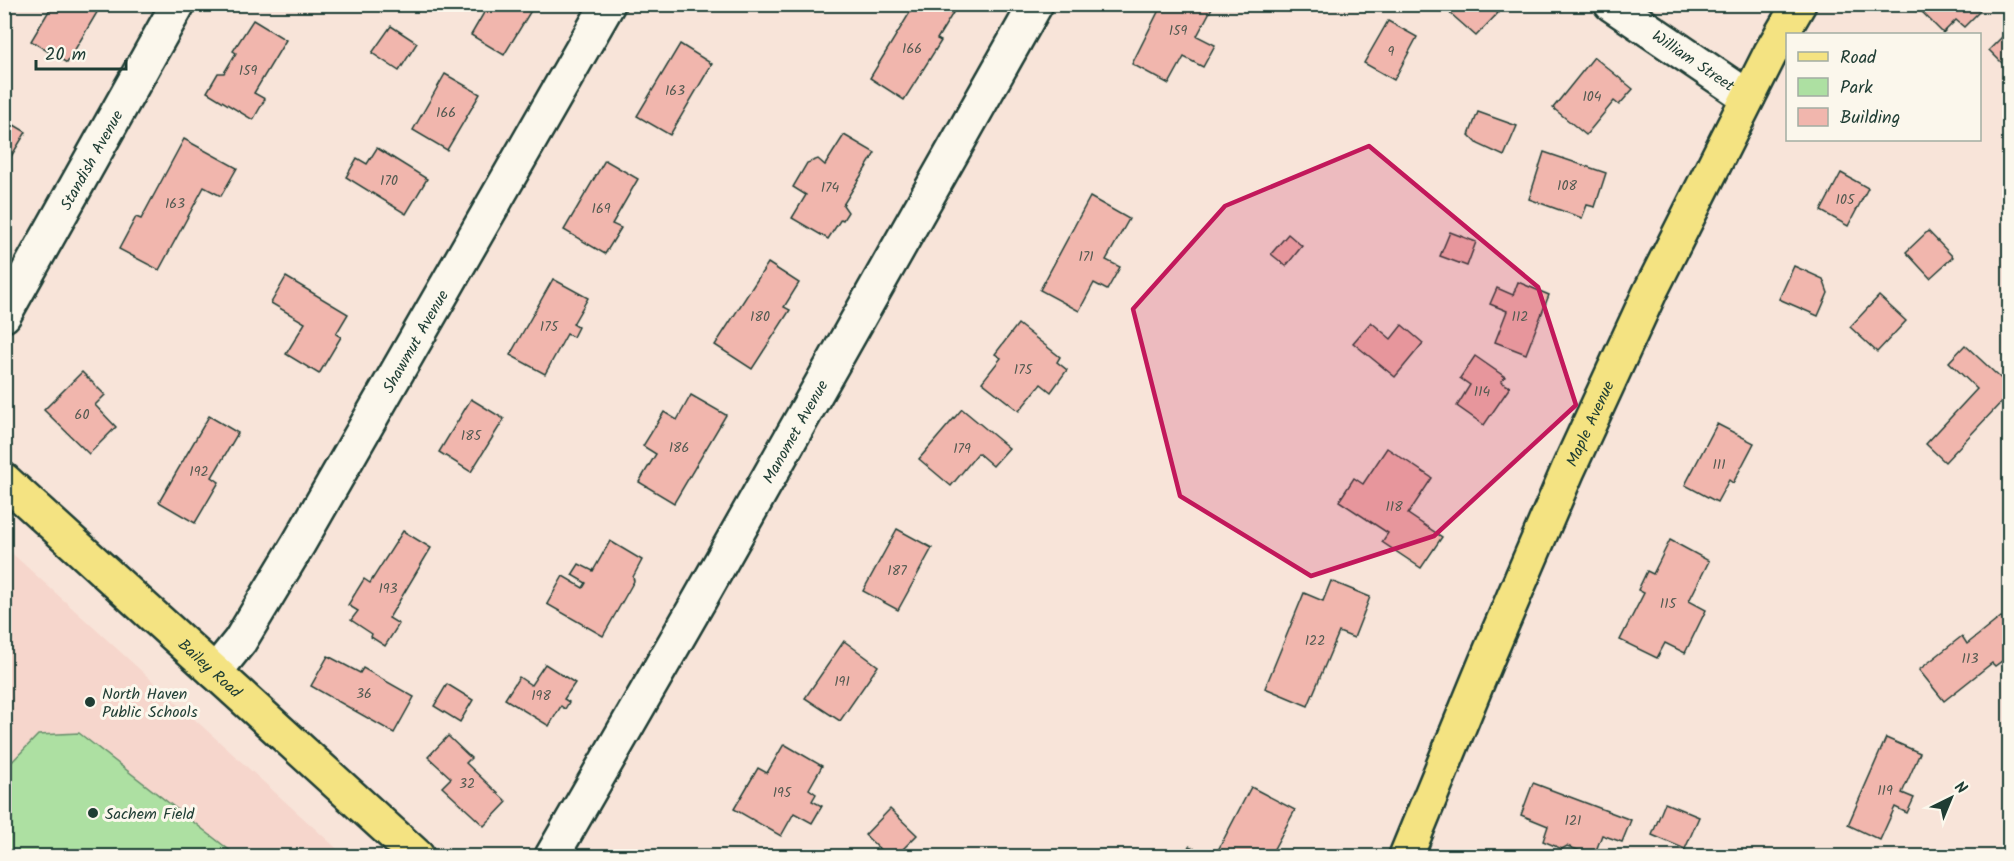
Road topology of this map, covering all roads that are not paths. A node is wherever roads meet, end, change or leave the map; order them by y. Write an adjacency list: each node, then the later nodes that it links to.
1 (178, 4): 7 (street, Standish Avenue)
2 (608, 4): 9 (street, Shawmut Avenue)
3 (1036, 4): 11 (street, Manomet Avenue)
4 (1611, 4): 6 (street, William Street)
5 (1799, 4): 6 (main road, Maple Avenue)
6 (1748, 97): 12 (main road, Maple Avenue)
7 (4, 315)
8 (4, 480): 9 (main road, Bailey Road)
9 (215, 672): 10 (main road, Bailey Road)
10 (417, 856)
11 (552, 856)
12 (1406, 856)

